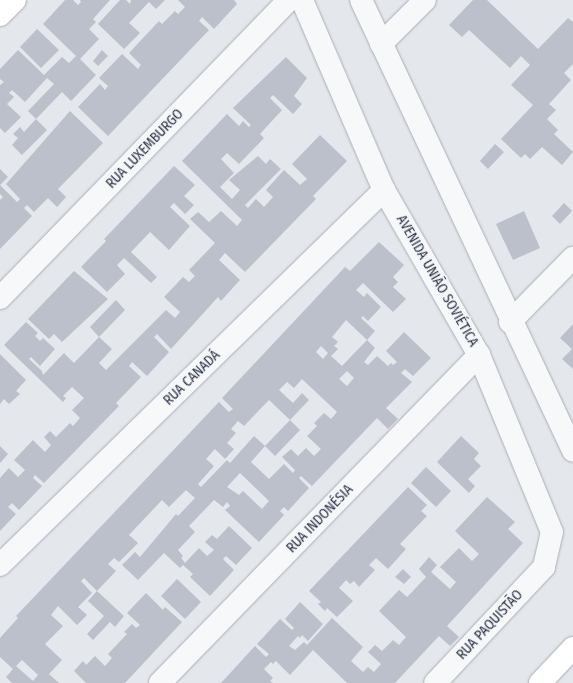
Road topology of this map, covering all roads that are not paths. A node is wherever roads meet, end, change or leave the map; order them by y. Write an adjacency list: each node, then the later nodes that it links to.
1 (15, 0): 6 (street)
2 (289, 0): 10 (street, RUA LUXEMBURGO)
3 (302, 0): 8 (street, AVENIDA UNIÃO SOVIÉTICA)
4 (361, 0): 7 (street)
5 (426, 0): 7 (street)
6 (0, 16)
7 (381, 44): 11 (street)
8 (384, 190): 12 (street, AVENIDA UNIÃO SOVIÉTICA); 14 (street, RUA CANADÁ)
9 (573, 258): 11 (street)
10 (0, 298)
11 (510, 322): 13 (street)
12 (479, 355): 15 (street, AVENIDA UNIÃO SOVIÉTICA); 17 (street, RUA INDONÉSIA)
13 (573, 451)
14 (0, 566)
15 (544, 567): 18 (street, RUA PAQUISTÃO)
16 (573, 648): 19 (street)
17 (160, 683)
18 (435, 683)
19 (540, 683)

